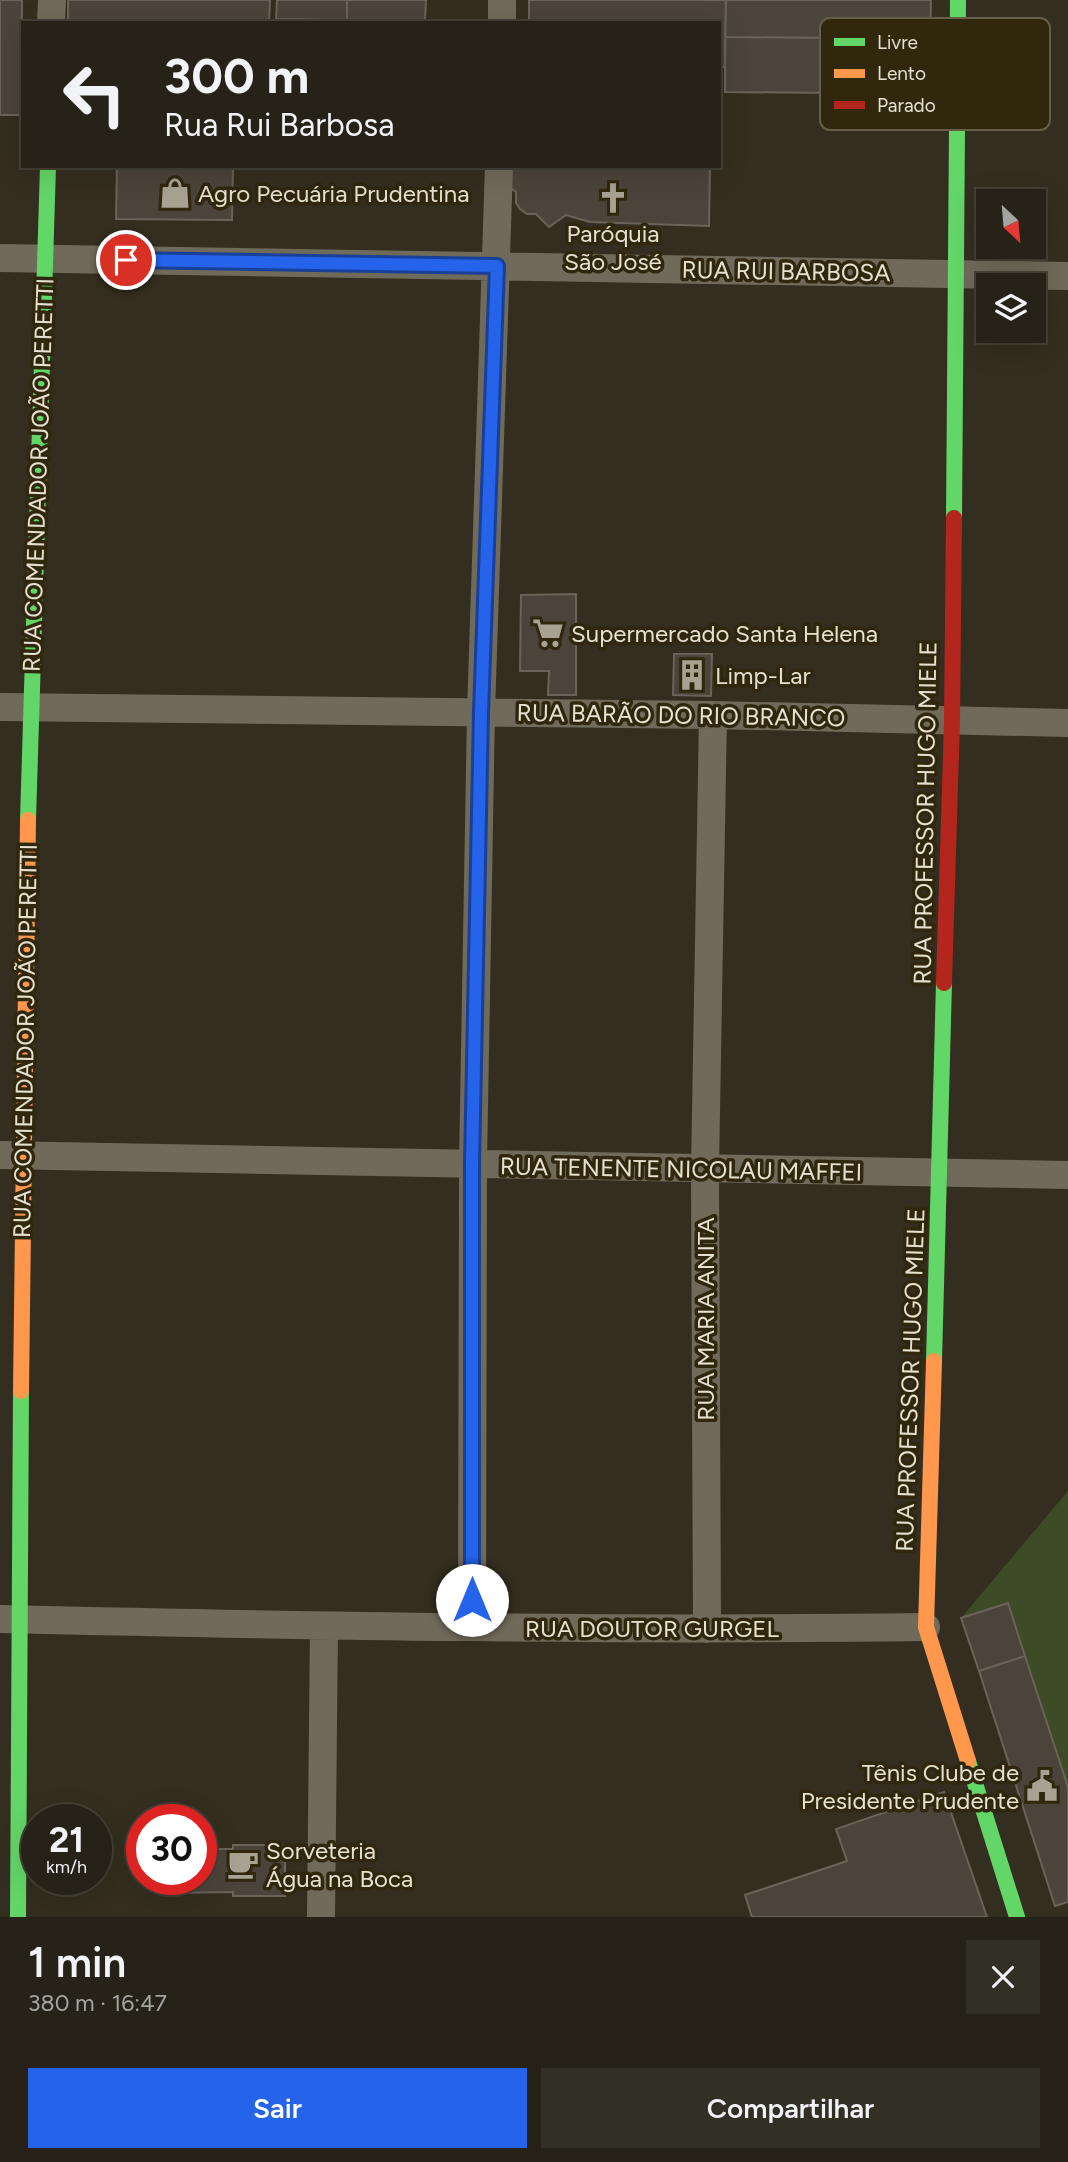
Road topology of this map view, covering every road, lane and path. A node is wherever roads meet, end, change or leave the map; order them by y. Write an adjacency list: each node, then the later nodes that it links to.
1 (51, 0): 5 (street)
2 (502, 0): 6 (street)
3 (958, 0): 4 (street, RUA PROFESSOR HUGO MIELE)
4 (958, 18)
5 (51, 21)
6 (502, 21)
7 (957, 130): 13 (street, RUA PROFESSOR HUGO MIELE)
8 (48, 168): 11 (street, RUA COMENDADOR JOÃO PERETTI)
9 (499, 168): 12 (street)
10 (0, 258): 11 (street, RUA RUI BARBOSA)
11 (46, 258): 12 (street, RUA RUI BARBOSA); 16 (street, RUA COMENDADOR JOÃO PERETTI)
12 (497, 266): 13 (street, RUA RUI BARBOSA); 17 (street)
13 (955, 274): 14 (street, RUA RUI BARBOSA); 19 (street, RUA PROFESSOR HUGO MIELE)
14 (1068, 276)
15 (0, 707): 16 (street, RUA BARÃO DO RIO BRANCO)
16 (30, 707): 17 (street, RUA BARÃO DO RIO BRANCO); 21 (street, RUA COMENDADOR JOÃO PERETTI)
17 (481, 712): 18 (street, RUA BARÃO DO RIO BRANCO); 22 (street)
18 (713, 715): 19 (street, RUA BARÃO DO RIO BRANCO); 23 (street, RUA MARIA ANITA)
19 (952, 721): 20 (street, RUA BARÃO DO RIO BRANCO); 24 (street, RUA PROFESSOR HUGO MIELE)
20 (1068, 723)
21 (11, 1155): 22 (street, RUA TENENTE NICOLAU MAFFEI); 26 (street, RUA COMENDADOR JOÃO PERETTI)
22 (472, 1164): 23 (street, RUA TENENTE NICOLAU MAFFEI); 29 (street)
23 (705, 1169): 24 (street, RUA TENENTE NICOLAU MAFFEI); 30 (street, RUA MARIA ANITA)
24 (939, 1174): 25 (street, RUA TENENTE NICOLAU MAFFEI); 28 (street, RUA PROFESSOR HUGO MIELE)
25 (1068, 1175)
26 (9, 1619): 27 (street, RUA DOUTOR GURGEL); 31 (street, RUA COMENDADOR JOÃO PERETTI)
27 (324, 1626): 29 (street, RUA DOUTOR GURGEL); 32 (street)
28 (926, 1626): 30 (street, RUA DOUTOR GURGEL); 33 (street, RUA PROFESSOR HUGO MIELE)
29 (472, 1627): 30 (street, RUA DOUTOR GURGEL)
30 (707, 1629)
31 (19, 1917)
32 (321, 1917)
33 (1017, 1917)

